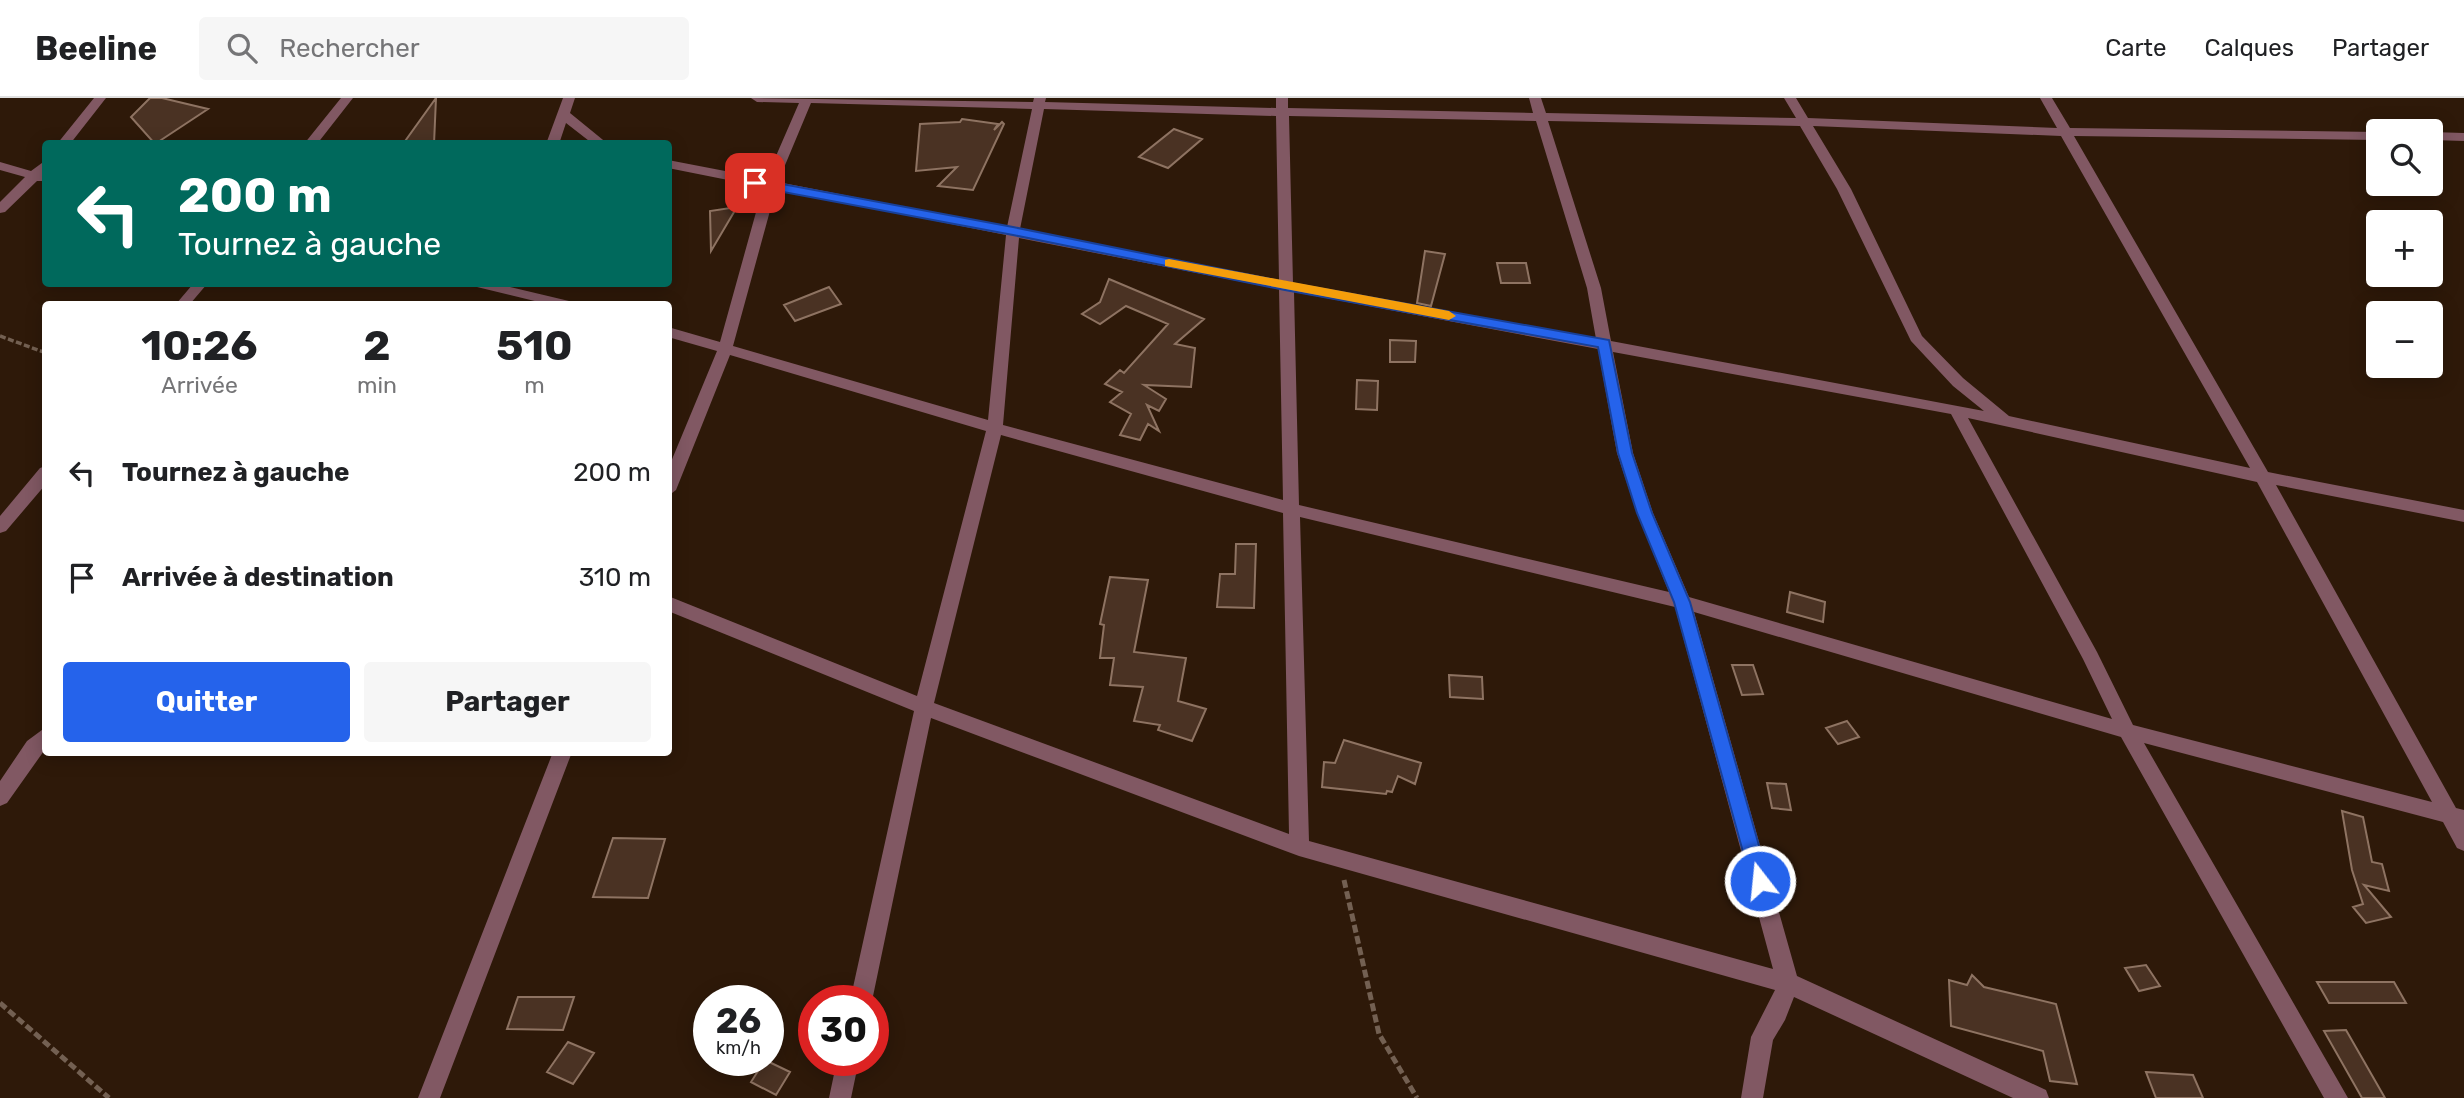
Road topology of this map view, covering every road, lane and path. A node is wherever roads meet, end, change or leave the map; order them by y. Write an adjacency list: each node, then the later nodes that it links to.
1 (100, 98): 18 (street)
2 (347, 98): 19 (street)
3 (569, 98): 11 (street)
4 (757, 98): 8 (street)
5 (1535, 98): 12 (street)
6 (1790, 98): 13 (street)
7 (2046, 98): 14 (street)
8 (806, 99): 9 (street); 25 (street)
9 (1040, 101): 10 (street); 27 (street)
10 (1282, 105): 12 (street); 28 (street)
11 (563, 114): 20 (street); 21 (street)
12 (1541, 116): 13 (street); 35 (street)
13 (1804, 122): 14 (street); 39 (street)
14 (2066, 132): 15 (street); 42 (street)
15 (2366, 136)
16 (2443, 136): 17 (street)
17 (2464, 137)
18 (66, 140)
19 (313, 140)
20 (553, 140)
21 (597, 140)
22 (672, 165): 25 (street)
23 (0, 166): 24 (street)
24 (41, 178): 26 (street)
25 (771, 186): 27 (street); 36 (street)
26 (0, 209)
27 (1013, 231): 28 (street); 40 (street)
28 (1285, 286): 35 (street); 44 (street)
29 (197, 287): 31 (street)
30 (494, 287): 32 (street)
31 (186, 301)
32 (552, 301)
33 (672, 333): 36 (street)
34 (0, 336): 37 (path)
35 (1604, 343): 38 (street); 47 (street)
36 (724, 351): 40 (street); 43 (street)
37 (42, 352)
38 (1956, 410): 39 (street); 50 (street)
39 (2006, 420): 42 (street)
40 (995, 428): 44 (street); 49 (street)
41 (42, 477): 46 (street)
42 (2263, 477): 45 (street); 54 (street)
43 (672, 480)
44 (1292, 509): 47 (street); 56 (street)
45 (2464, 516)
46 (0, 527)
47 (1682, 602): 50 (street); 58 (street)
48 (672, 605): 49 (street)
49 (924, 707): 56 (street); 59 (street)
50 (2127, 731): 54 (street); 68 (street)
51 (42, 739): 53 (street)
52 (561, 756): 63 (street)
53 (0, 797)
54 (2456, 816): 55 (street)
55 (2464, 842)
56 (1299, 847): 57 (street)
57 (1339, 858): 58 (street); 65 (path)
58 (1788, 983): 66 (street); 67 (street)
59 (864, 985)
60 (0, 1003): 62 (path)
61 (845, 1076): 64 (street)
62 (109, 1098)
63 (429, 1098)
64 (840, 1098)
65 (1417, 1098)
66 (1752, 1098)
67 (2038, 1098)
68 (2337, 1098)

